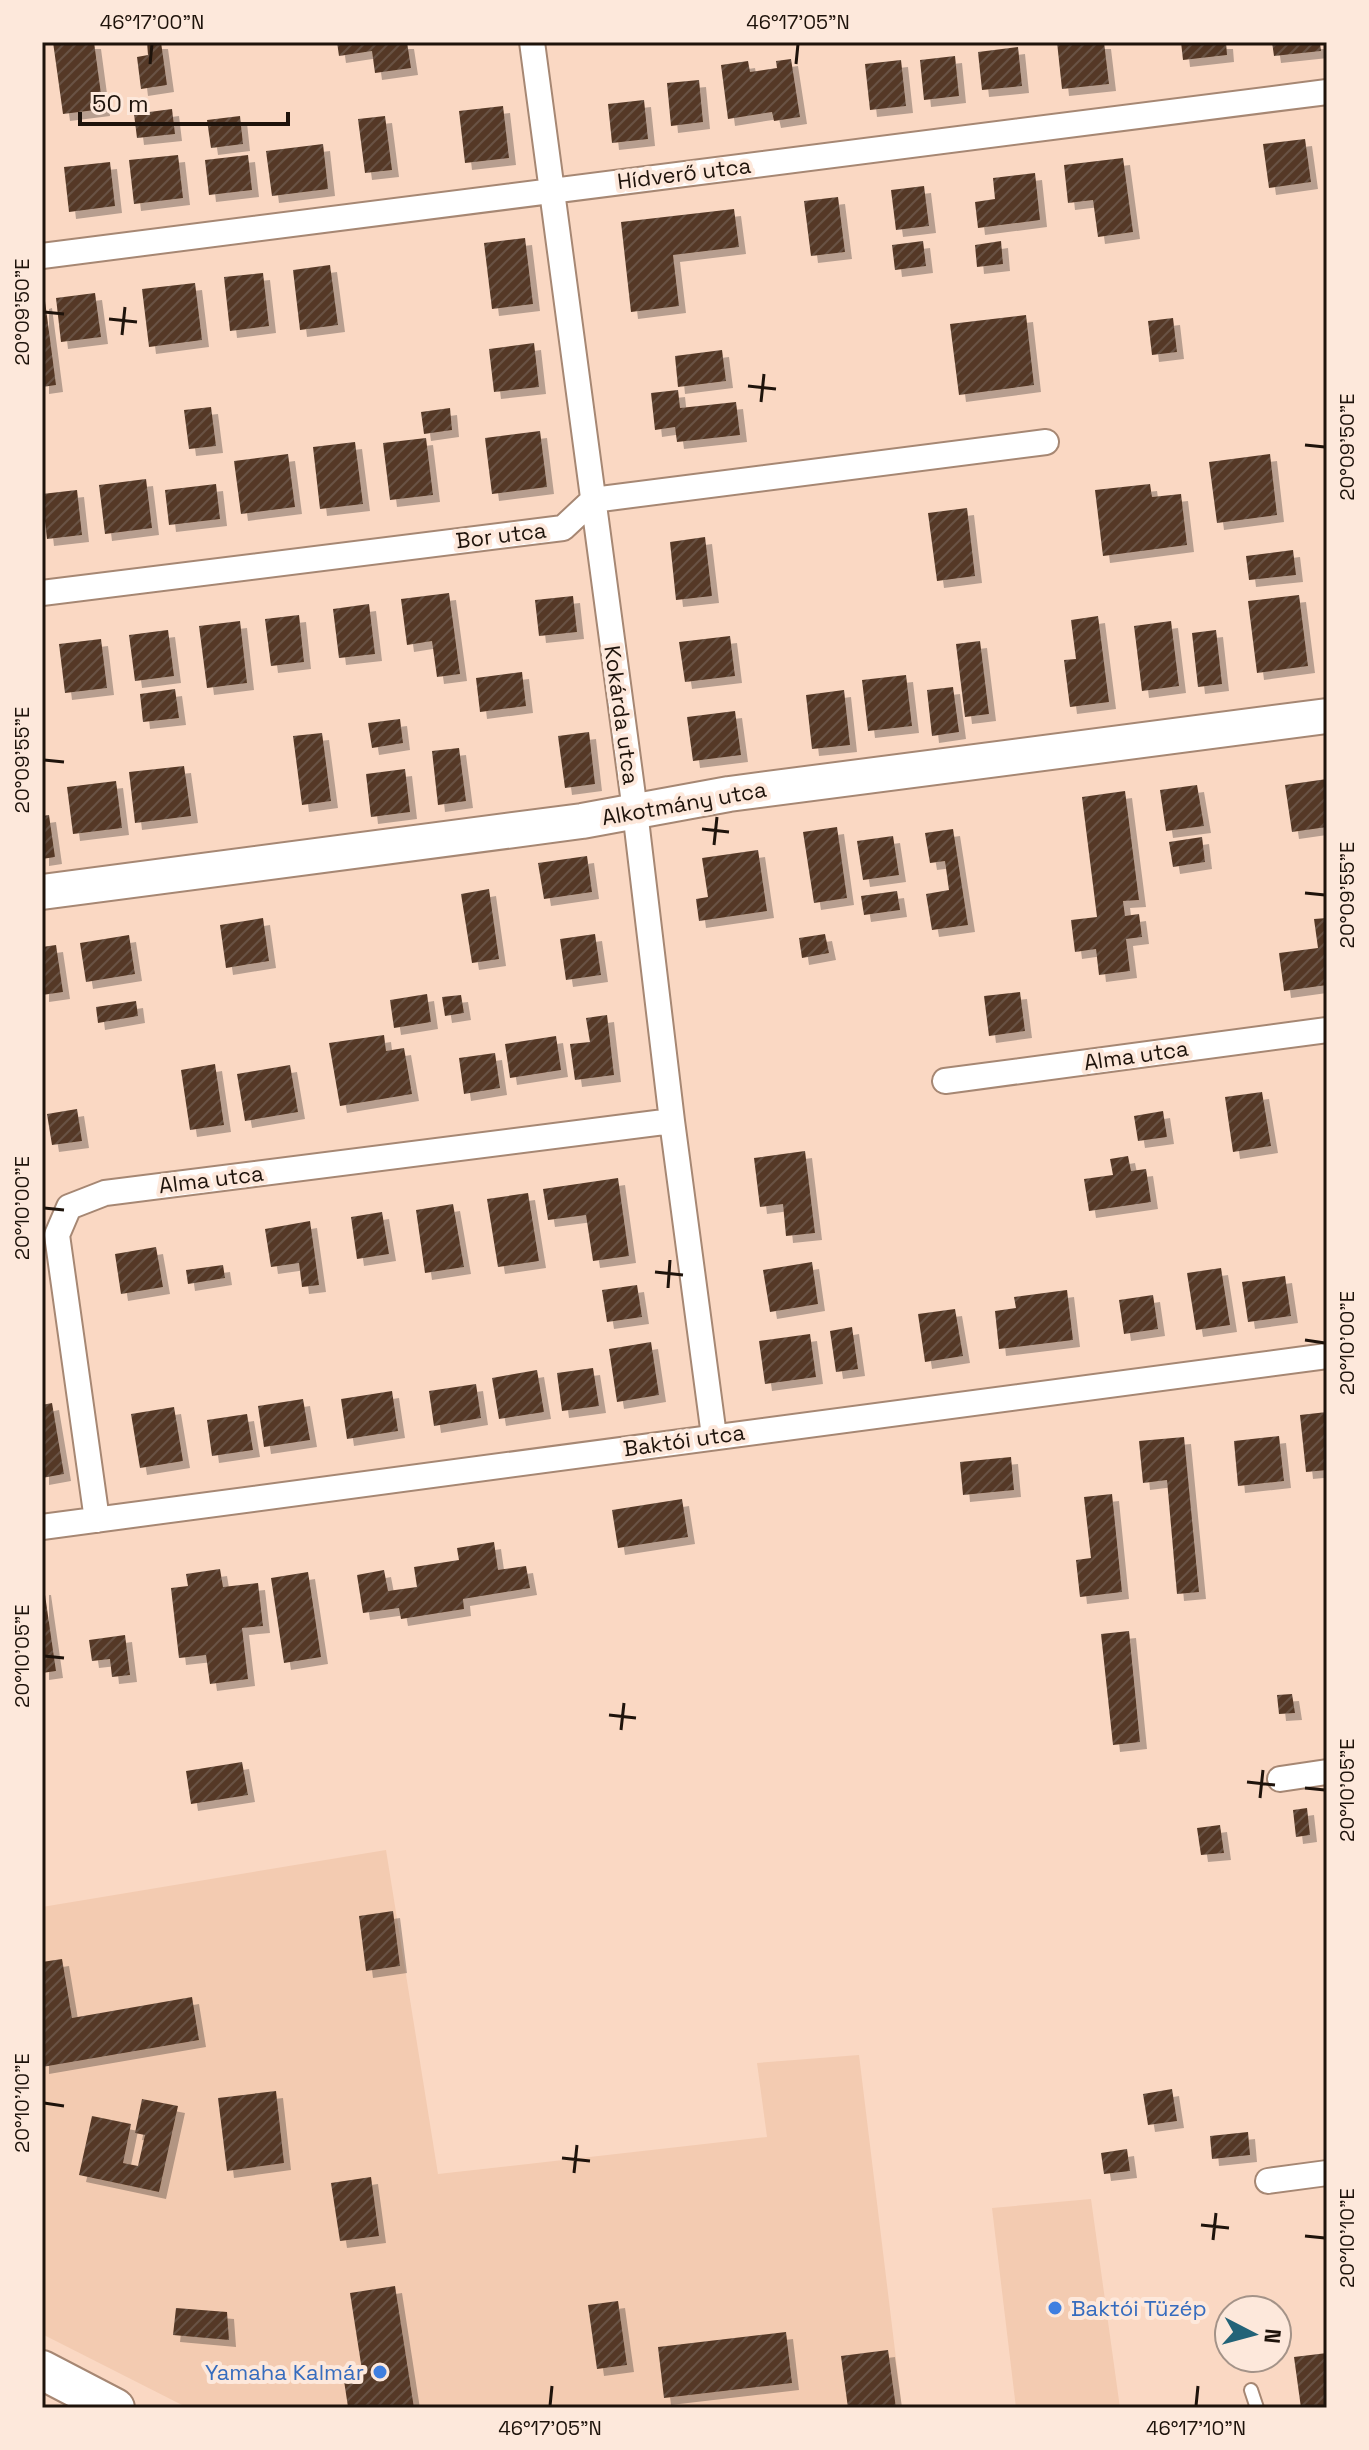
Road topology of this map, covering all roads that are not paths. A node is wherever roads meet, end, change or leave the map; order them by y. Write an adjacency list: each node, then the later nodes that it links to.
1 (532, 42): 3 (street, Kokárda utca)
2 (1327, 92): 3 (street, Hídverő utca)
3 (552, 190): 4 (street, Hídverő utca); 6 (street, Kokárda utca)
4 (42, 256)
5 (1046, 442): 6 (street)
6 (593, 500): 7 (street, Bor utca); 9 (street, Kokárda utca)
7 (42, 593)
8 (1327, 716): 9 (street, Alkotmány utca)
9 (635, 811): 10 (street, Alkotmány utca); 13 (street, Kokárda utca)
10 (42, 892)
11 (1327, 1030): 12 (street, Alma utca)
12 (945, 1081)
13 (672, 1121): 15 (street, Kokárda utca); 16 (street, Alma utca)
14 (1327, 1356): 15 (street, Baktói utca)
15 (714, 1436): 16 (street, Baktói utca)
16 (97, 1520): 17 (street, Baktói utca)
17 (42, 1527)
18 (1327, 1772): 19 (street)
19 (1280, 1779)
20 (1327, 2173): 21 (street)
21 (1268, 2181)
22 (42, 2370): 24 (main road)
23 (1251, 2390): 25 (lane)
24 (115, 2408)
25 (1257, 2408)

